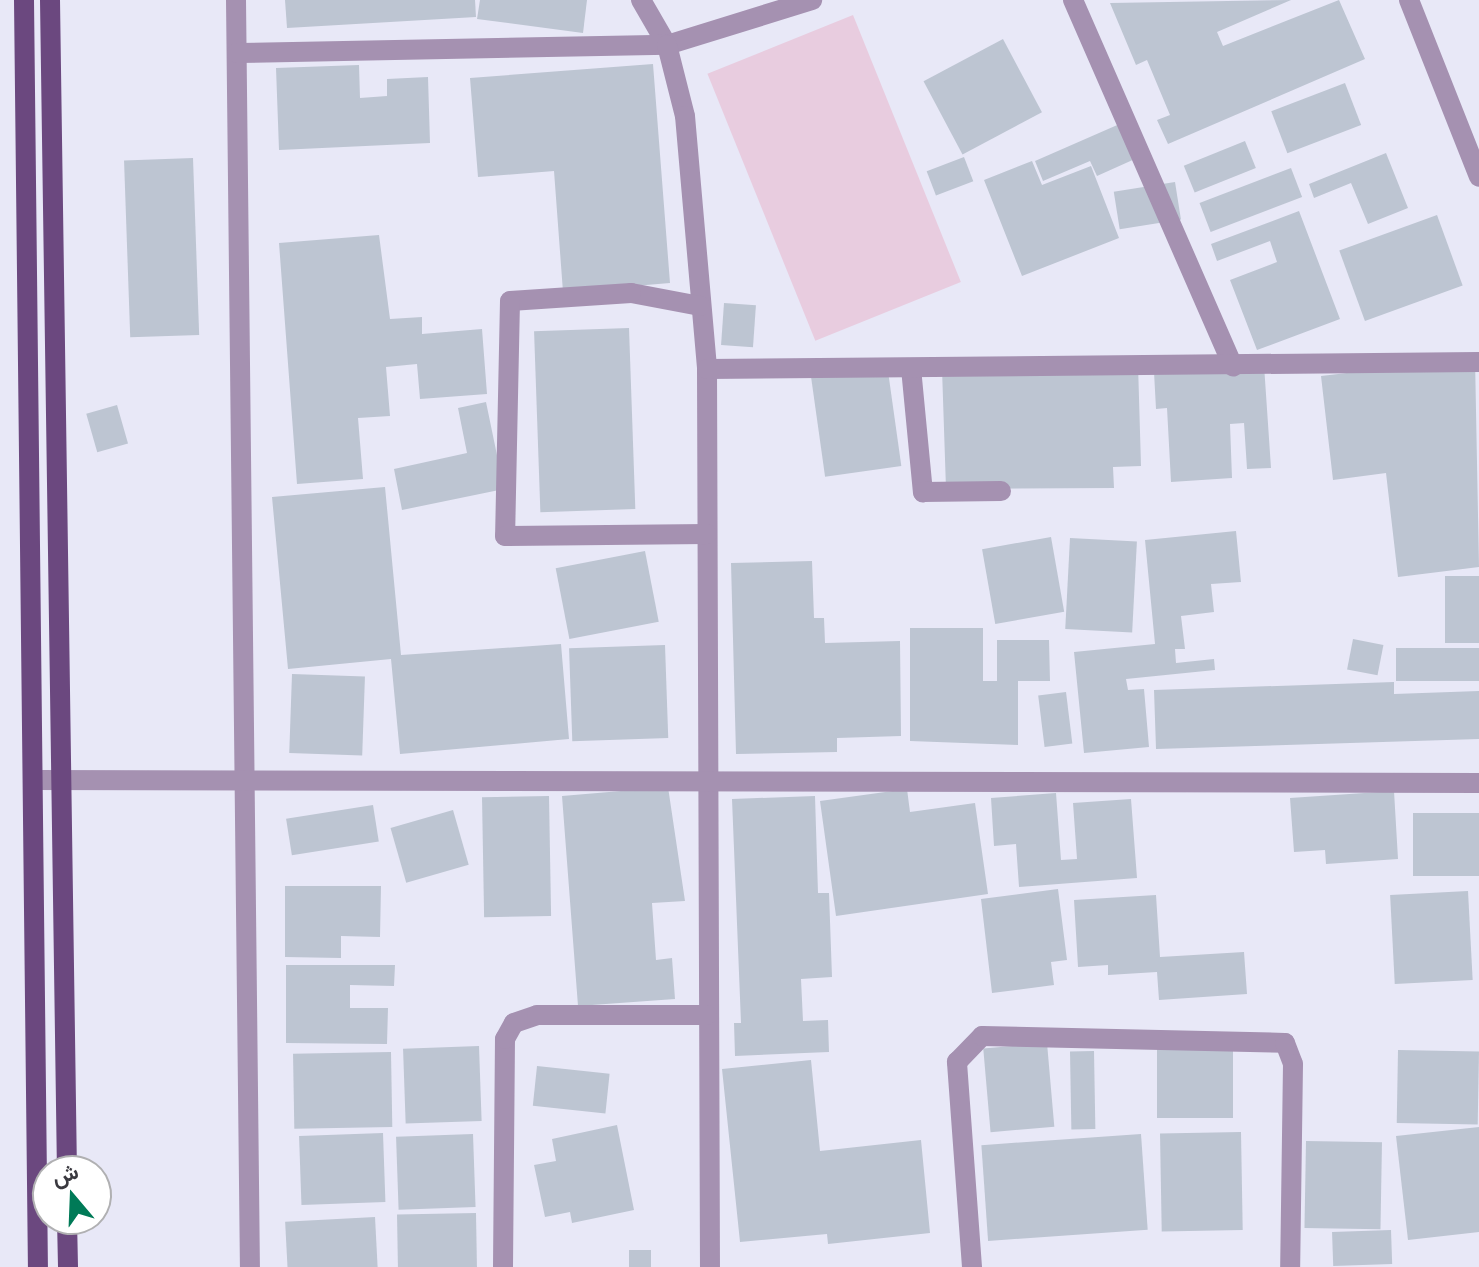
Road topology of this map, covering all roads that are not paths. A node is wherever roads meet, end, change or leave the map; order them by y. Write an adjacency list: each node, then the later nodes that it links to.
1 (24, 0): 20 (main road)
2 (50, 0): 18 (main road)
3 (236, 0): 9 (street)
4 (641, 0): 8 (street)
5 (812, 0): 8 (street)
6 (1073, 0): 13 (street)
7 (1409, 0): 10 (street)
8 (667, 45): 9 (street); 11 (street)
9 (237, 53): 19 (street)
10 (1479, 177)
11 (700, 306): 15 (street); 17 (street)
12 (1479, 362): 13 (street)
13 (1233, 367): 14 (street)
14 (911, 368): 15 (street); 16 (street)
15 (707, 369): 17 (street)
16 (1001, 491)
17 (707, 534): 22 (street)
18 (61, 777): 19 (street); 20 (street); 24 (main road)
19 (243, 779): 22 (street); 28 (street)
20 (33, 780): 26 (main road)
21 (1479, 783): 22 (street)
22 (705, 786): 23 (street)
23 (707, 1015): 29 (street); 30 (street)
24 (67, 1155)
25 (67, 1235): 27 (main road)
26 (38, 1267)
27 (68, 1267)
28 (250, 1267)
29 (503, 1267)
30 (710, 1267)
31 (972, 1267): 32 (street)
32 (1290, 1267)

